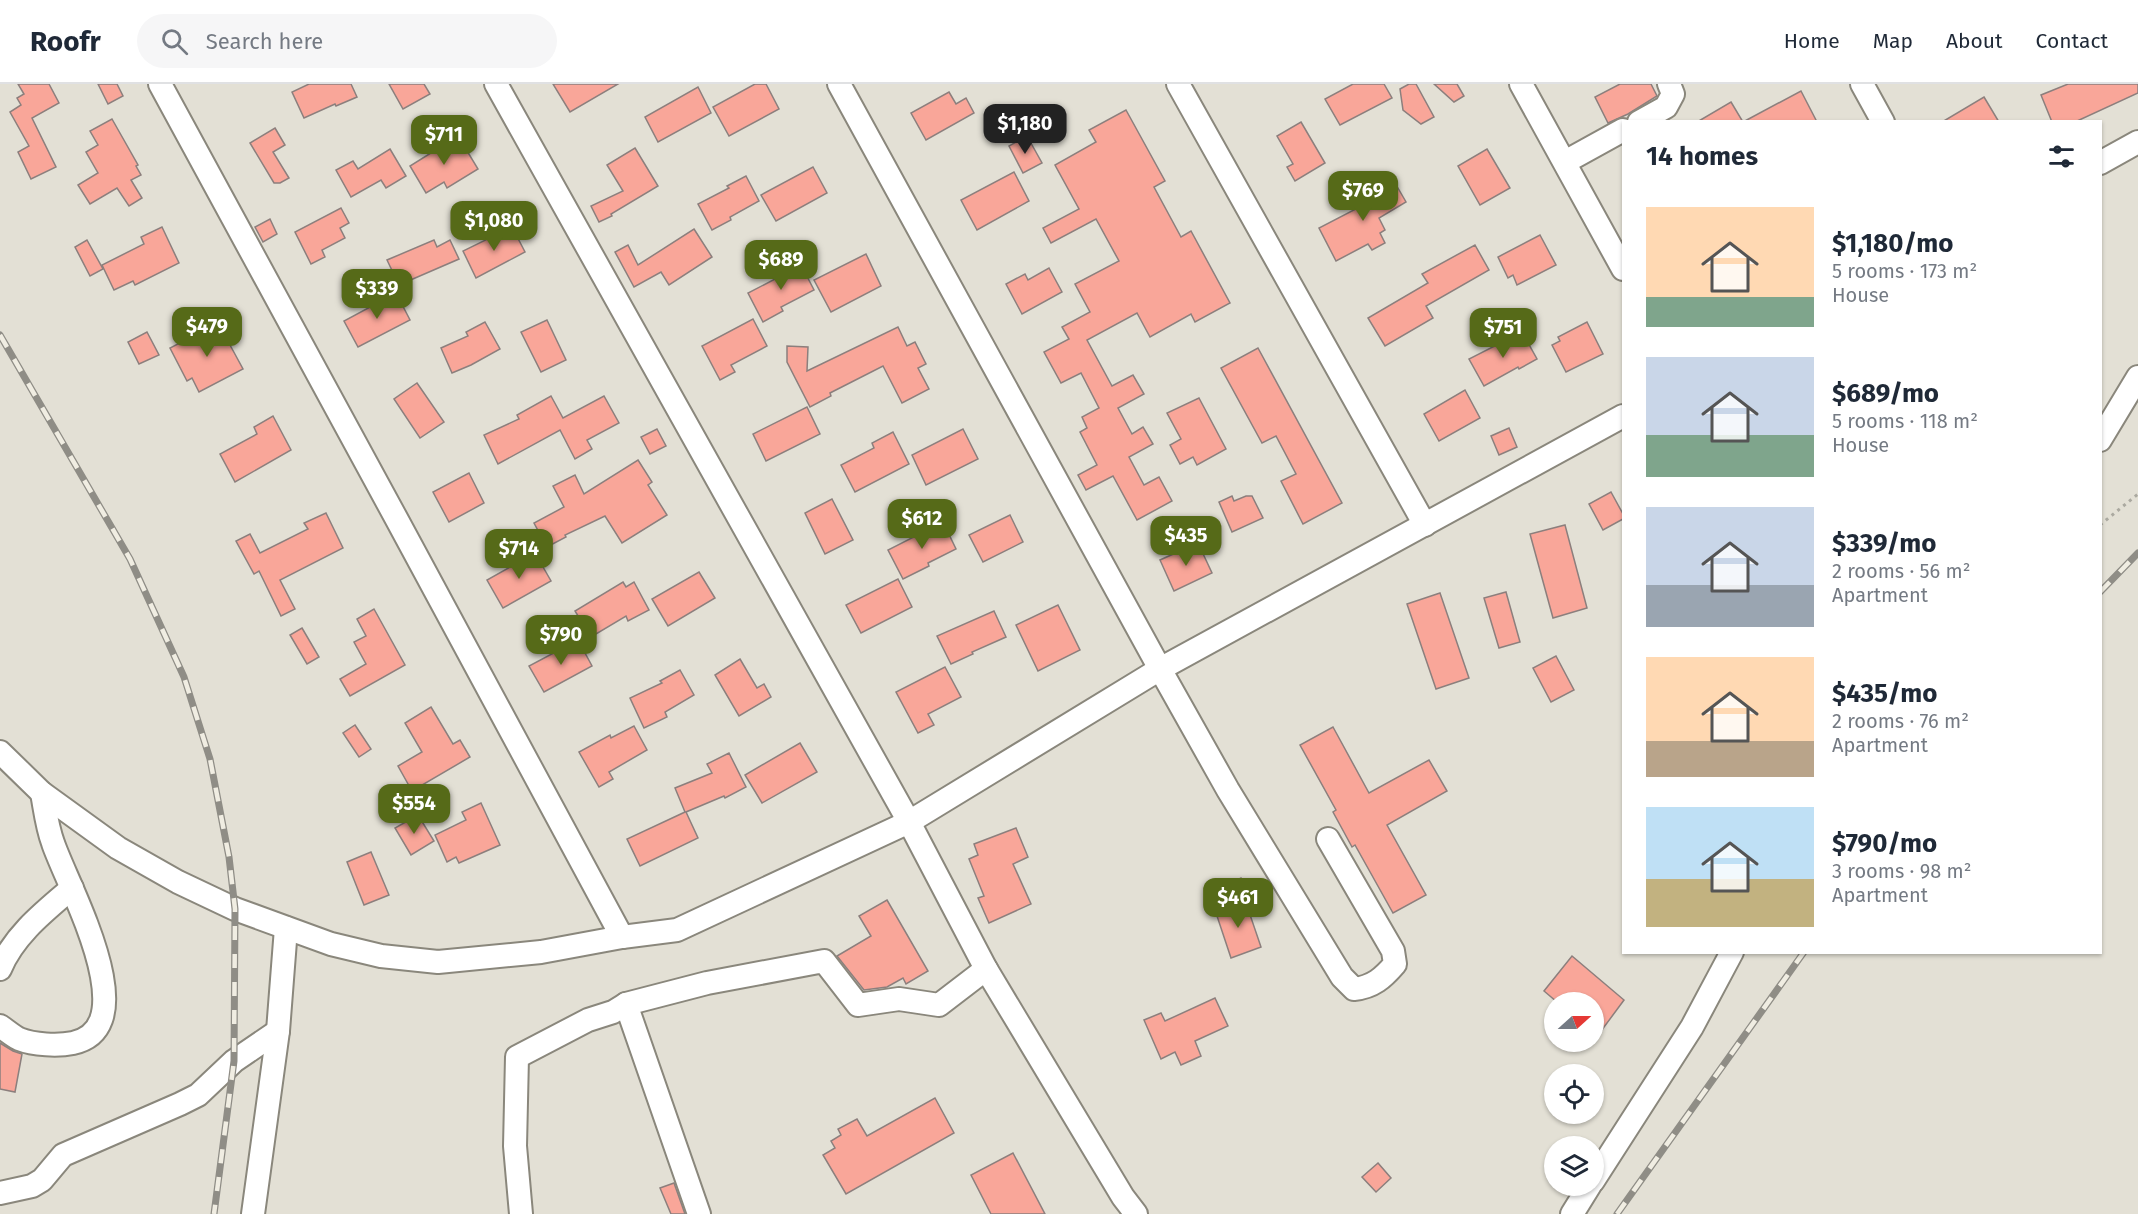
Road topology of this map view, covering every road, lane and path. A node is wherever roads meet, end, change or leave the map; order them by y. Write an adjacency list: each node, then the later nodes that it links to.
1 (160, 84): 28 (street)
2 (496, 84): 24 (street)
3 (839, 84): 21 (street)
4 (1178, 84): 20 (street)
5 (1521, 84): 12 (street)
6 (1669, 84): 8 (street)
7 (1862, 84): 9 (street)
8 (1643, 120)
9 (1882, 120)
10 (1622, 131): 12 (street)
11 (2138, 142): 13 (street)
12 (1564, 162): 14 (street)
13 (2102, 162)
14 (1622, 267)
15 (2138, 377): 17 (street)
16 (1622, 417): 20 (street)
17 (2102, 437)
18 (2138, 494): 19 (path)
19 (2102, 523)
20 (1425, 525): 21 (street)
21 (1160, 669): 24 (street); 25 (street)
22 (0, 752): 23 (street)
23 (42, 793): 26 (street); 27 (street)
24 (909, 822): 28 (street); 31 (street)
25 (1328, 839)
26 (72, 888): 30 (street); 33 (street)
27 (286, 928): 28 (street); 34 (street)
28 (622, 937)
29 (1731, 954): 35 (street)
30 (0, 969)
31 (986, 969): 32 (street); 41 (street)
32 (626, 1004): 39 (street); 40 (street)
33 (0, 1026)
34 (278, 1031): 36 (street); 38 (street)
35 (1604, 1164)
36 (0, 1193)
37 (1583, 1196): 42 (street)
38 (253, 1214)
39 (521, 1214)
40 (699, 1214)
41 (1136, 1214)
42 (1572, 1214)

